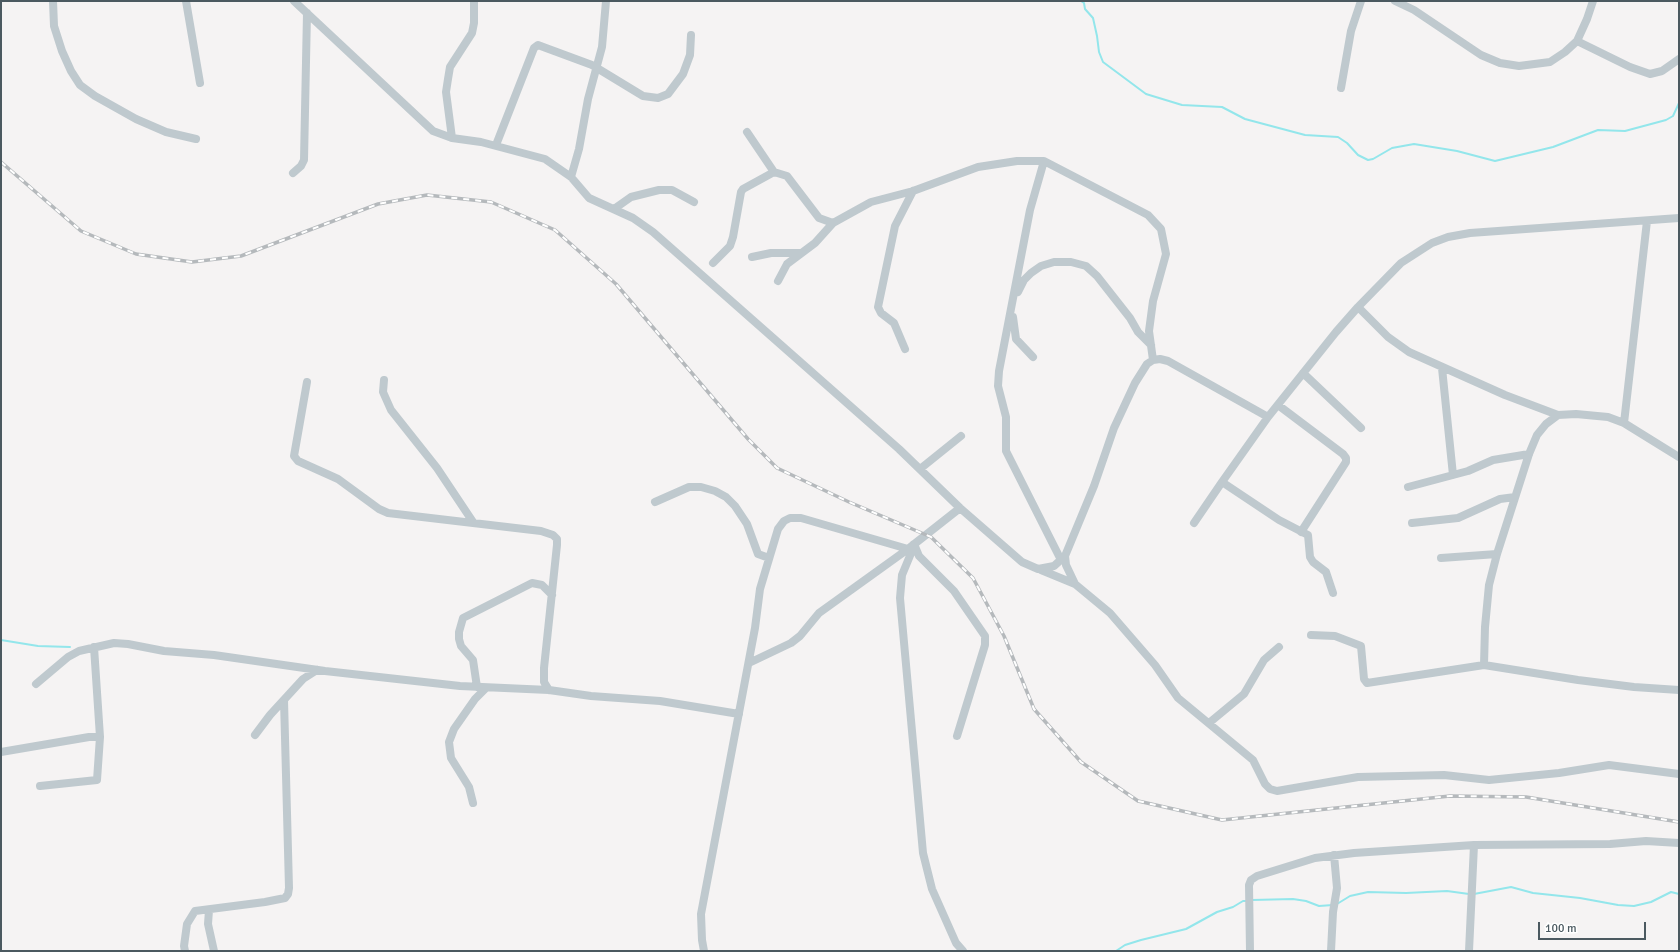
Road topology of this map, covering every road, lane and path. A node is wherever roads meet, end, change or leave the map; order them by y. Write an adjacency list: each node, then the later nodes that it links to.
1 (53, 1): 18 (street)
2 (186, 1): 14 (street)
3 (474, 1): 17 (street)
4 (606, 1): 13 (street)
5 (1362, 1): 15 (street)
6 (1395, 1): 11 (street)
7 (1593, 1): 11 (street)
8 (298, 2): 9 (street)
9 (307, 13): 17 (street); 22 (street)
10 (692, 35): 13 (street)
11 (1577, 41): 12 (street)
12 (1679, 59)
13 (597, 69): 19 (street); 23 (street)
14 (200, 83)
15 (1341, 88)
16 (747, 132): 21 (street)
17 (452, 138): 19 (street)
18 (196, 139)
19 (496, 145): 23 (street)
20 (1044, 161): 24 (street); 35 (street); 65 (street)
21 (774, 172): 29 (street); 32 (street)
22 (294, 173)
23 (571, 177): 26 (street)
24 (914, 191): 29 (street); 36 (street)
25 (694, 202): 26 (street)
26 (614, 209): 51 (street)
27 (1679, 218): 28 (street)
28 (1648, 221): 34 (street); 46 (street)
29 (833, 223): 30 (street)
30 (801, 253): 31 (street); 33 (street)
31 (752, 257)
32 (713, 263)
33 (778, 281)
34 (1358, 307): 39 (street); 40 (street)
35 (1151, 345): 37 (street); 38 (street)
36 (905, 349)
37 (1033, 357)
38 (1153, 360): 45 (street); 65 (street)
39 (1442, 368): 44 (street); 52 (street)
40 (1303, 373): 43 (street); 47 (street)
41 (384, 380): 58 (street)
42 (307, 382): 58 (street)
43 (1278, 405): 45 (street); 61 (street)
44 (1558, 415): 46 (street); 49 (street)
45 (1268, 417): 53 (street)
46 (1624, 423): 50 (street)
47 (1360, 428)
48 (961, 436): 51 (street)
49 (1529, 454): 52 (street); 55 (street)
50 (1679, 457)
51 (920, 469): 57 (street)
52 (1453, 475): 54 (street)
53 (1222, 482): 59 (street); 61 (street)
54 (1408, 487)
55 (1515, 497): 60 (street); 63 (street)
56 (655, 502): 64 (street)
57 (960, 508): 62 (street); 67 (street)
58 (473, 522): 70 (street)
59 (1194, 523)
60 (1412, 523)
61 (1301, 532): 69 (street)
62 (912, 546): 64 (street); 74 (street); 85 (street); 98 (street)
63 (1497, 554): 66 (street); 75 (street)
64 (769, 558): 74 (street)
65 (1063, 558): 67 (street); 68 (street)
66 (1440, 558)
67 (1038, 569): 68 (street)
68 (1075, 584): 83 (street)
69 (1333, 593)
70 (552, 595): 78 (street); 79 (street)
71 (1311, 635): 75 (street)
72 (94, 647): 76 (street); 77 (street); 86 (street)
73 (1279, 647): 83 (street)
74 (749, 663): 82 (street)
75 (1484, 665): 80 (street)
76 (317, 670): 78 (street); 81 (street)
77 (36, 684)
78 (482, 687): 79 (street); 90 (street)
79 (549, 690): 82 (street)
80 (1679, 690)
81 (284, 700): 84 (street); 94 (street)
82 (739, 714): 97 (street)
83 (1209, 724): 88 (street)
84 (255, 735)
85 (957, 736)
86 (100, 737): 87 (street); 89 (street)
87 (1, 752)
88 (1679, 774)
89 (40, 786)
90 (473, 803)
91 (1679, 843): 92 (street)
92 (1474, 845): 93 (street); 101 (street)
93 (1334, 855): 99 (street); 100 (street)
94 (209, 910): 95 (street); 96 (street)
95 (186, 951)
96 (214, 951)
97 (704, 951)
98 (963, 951)
99 (1250, 951)
100 (1331, 951)
101 (1469, 951)

